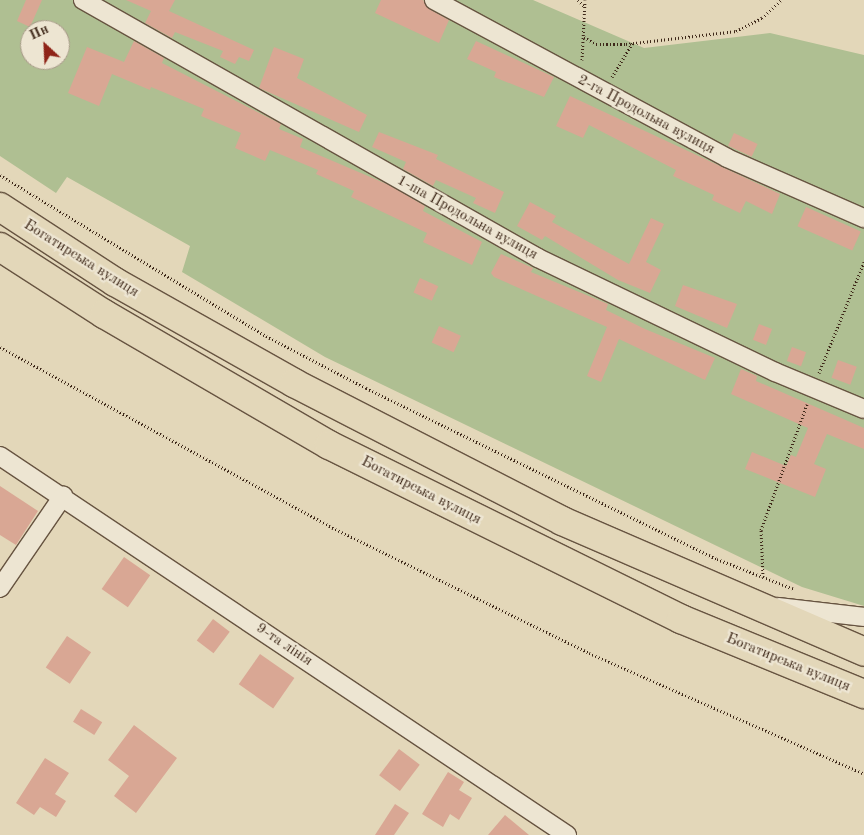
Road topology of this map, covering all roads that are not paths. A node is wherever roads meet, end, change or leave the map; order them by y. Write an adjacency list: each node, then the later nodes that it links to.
1 (84, 0): 6 (street, 1-ша Продольна вулиця)
2 (434, 0): 4 (street, 2-га Продольна вулиця)
3 (0, 207): 10 (main road, Богатирська вулиця)
4 (864, 218)
5 (0, 246): 13 (main road, Богатирська вулиця)
6 (864, 409)
7 (0, 456): 8 (street, 9-та лінія)
8 (63, 496): 9 (street); 14 (street, 9-та лінія)
9 (0, 588)
10 (749, 603): 11 (street); 12 (main road, Богатирська вулиця)
11 (864, 617)
12 (864, 652)
13 (864, 694)
14 (567, 835)

